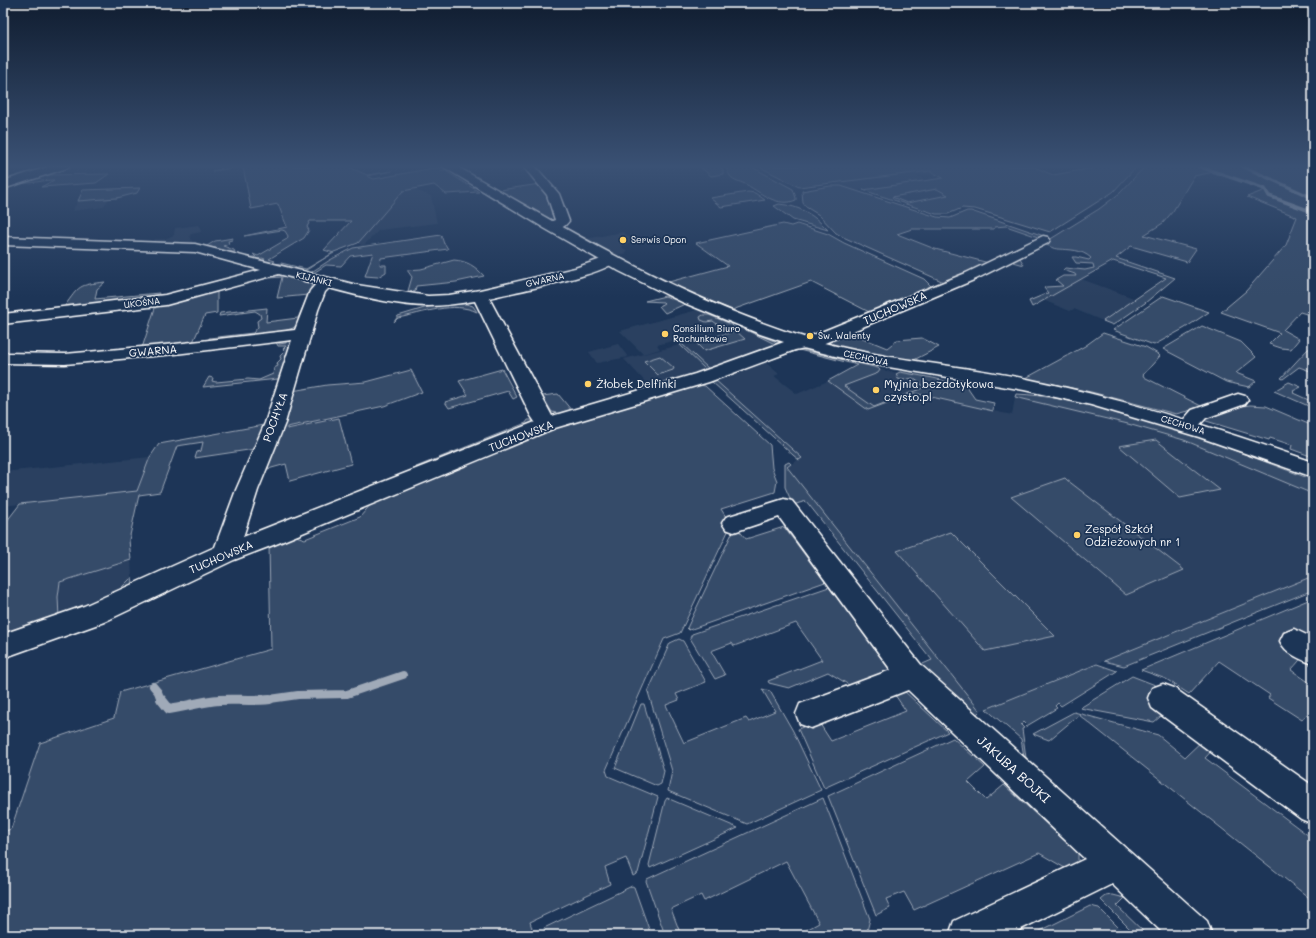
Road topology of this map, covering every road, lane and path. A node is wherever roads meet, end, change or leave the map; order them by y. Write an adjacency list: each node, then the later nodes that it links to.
1 (524, 210): 3 (street, CECHOWA)
2 (559, 210): 3 (street)
3 (552, 226): 6 (street, CECHOWA)
4 (1043, 240): 12 (street, TUCHOWSKA)
5 (3, 241): 7 (street, KIJANKI)
6 (610, 260): 9 (street, GWARNA); 12 (street, CECHOWA)
7 (278, 270): 8 (street, KIJANKI); 10 (street, UKOŚNA)
8 (326, 282): 9 (street, KIJANKI); 11 (street, POCHYŁA)
9 (480, 295): 15 (street)
10 (3, 319)
11 (303, 334): 13 (street, GWARNA); 19 (street, POCHYŁA)
12 (804, 343): 15 (street, TUCHOWSKA); 16 (street, CECHOWA)
13 (3, 358)
14 (1238, 400): 16 (street)
15 (548, 424): 19 (street, TUCHOWSKA)
16 (1188, 426): 17 (street, CECHOWA)
17 (1313, 470)
18 (734, 523): 21 (street, JAKUBA BOJKI)
19 (225, 554): 20 (street, TUCHOWSKA)
20 (3, 646)
21 (912, 675): 23 (street); 25 (street, JAKUBA BOJKI)
22 (1163, 698): 24 (street)
23 (811, 714)
24 (1313, 808)
25 (1116, 864): 26 (street); 27 (street, JAKUBA BOJKI)
26 (968, 935)
27 (1193, 935)

